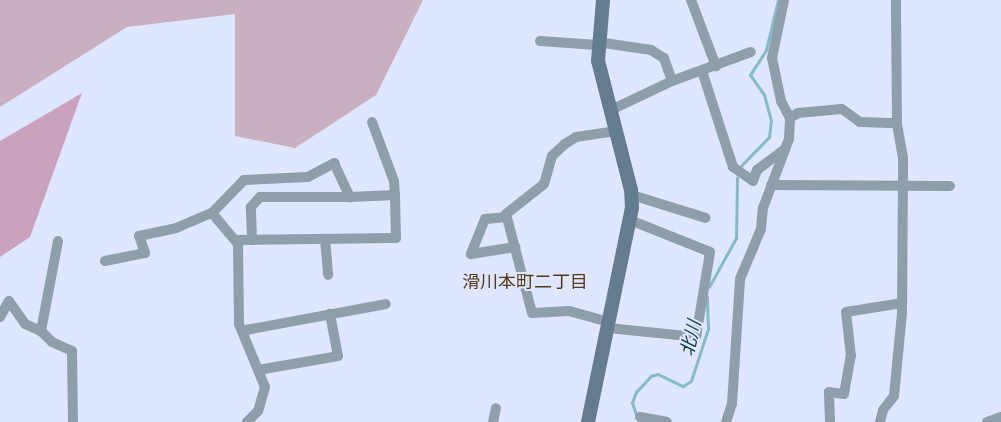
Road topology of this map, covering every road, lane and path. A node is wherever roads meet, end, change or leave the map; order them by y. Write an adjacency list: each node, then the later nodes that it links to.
1 (603, 0): 6 (street)
2 (691, 0): 8 (street)
3 (784, 0): 12 (street)
4 (896, 0): 14 (street)
5 (540, 41): 6 (street)
6 (597, 43): 10 (street); 11 (street)
7 (751, 52): 8 (street)
8 (716, 66): 9 (street)
9 (702, 71): 10 (street); 16 (street)
10 (672, 81): 11 (street)
11 (611, 110): 15 (street)
12 (790, 118): 14 (street); 16 (street)
13 (372, 122): 20 (street)
14 (897, 123): 18 (street)
15 (616, 131): 21 (street); 24 (street)
16 (785, 150): 17 (street)
17 (771, 184): 18 (street); 50 (street)
18 (902, 186): 19 (street); 34 (street)
19 (950, 186)
20 (395, 195): 22 (street); 27 (street)
21 (632, 195): 25 (street); 26 (street)
22 (350, 197): 23 (street); 29 (street)
23 (212, 213): 28 (street); 32 (street)
24 (507, 217): 31 (street); 31 (street)
25 (706, 218)
26 (630, 220): 38 (street); 38 (street)
27 (325, 239): 29 (street); 33 (street)
28 (235, 240): 29 (street); 41 (street)
29 (252, 240)
30 (58, 241): 40 (street)
31 (515, 246): 38 (street)
32 (105, 261)
33 (328, 275)
34 (902, 303): 51 (street); 52 (street)
35 (386, 304): 36 (street)
36 (330, 314): 39 (street); 41 (street)
37 (0, 317): 40 (street)
38 (608, 325): 48 (street)
39 (246, 330)
40 (41, 332): 45 (street)
41 (258, 370): 46 (street)
42 (496, 408): 47 (street)
43 (640, 417): 49 (street)
44 (1001, 417): 53 (street)
45 (73, 422)
46 (247, 422)
47 (493, 422)
48 (588, 422)
49 (667, 422)
50 (726, 422)
51 (830, 422)
52 (880, 422)
53 (987, 422)

